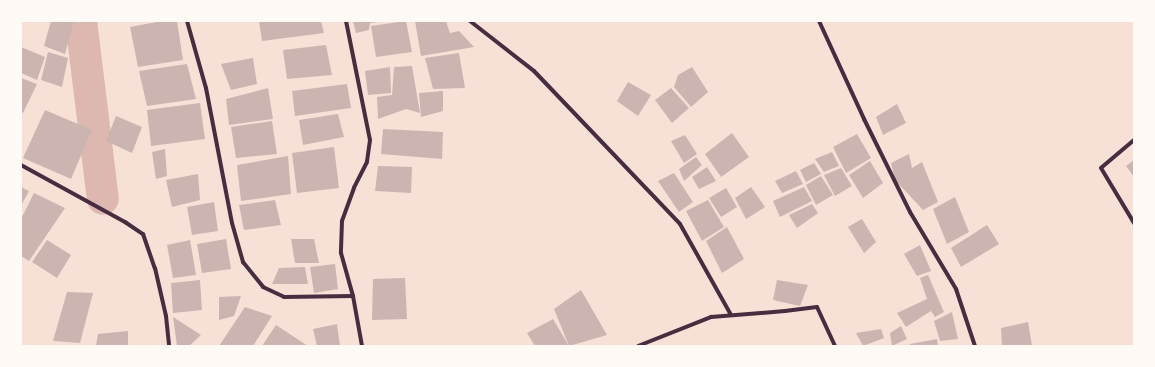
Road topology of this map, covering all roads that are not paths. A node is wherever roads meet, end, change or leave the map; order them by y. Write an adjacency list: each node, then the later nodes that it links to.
1 (187, 21): 8 (street)
2 (346, 21): 8 (street)
3 (470, 21): 9 (street)
4 (819, 21): 14 (street)
5 (1134, 140): 7 (street)
6 (21, 165): 10 (street)
7 (1134, 223)
8 (353, 296): 11 (street)
9 (731, 315): 12 (street); 13 (street)
10 (169, 346)
11 (362, 346)
12 (638, 346)
13 (835, 346)
14 (975, 346)

